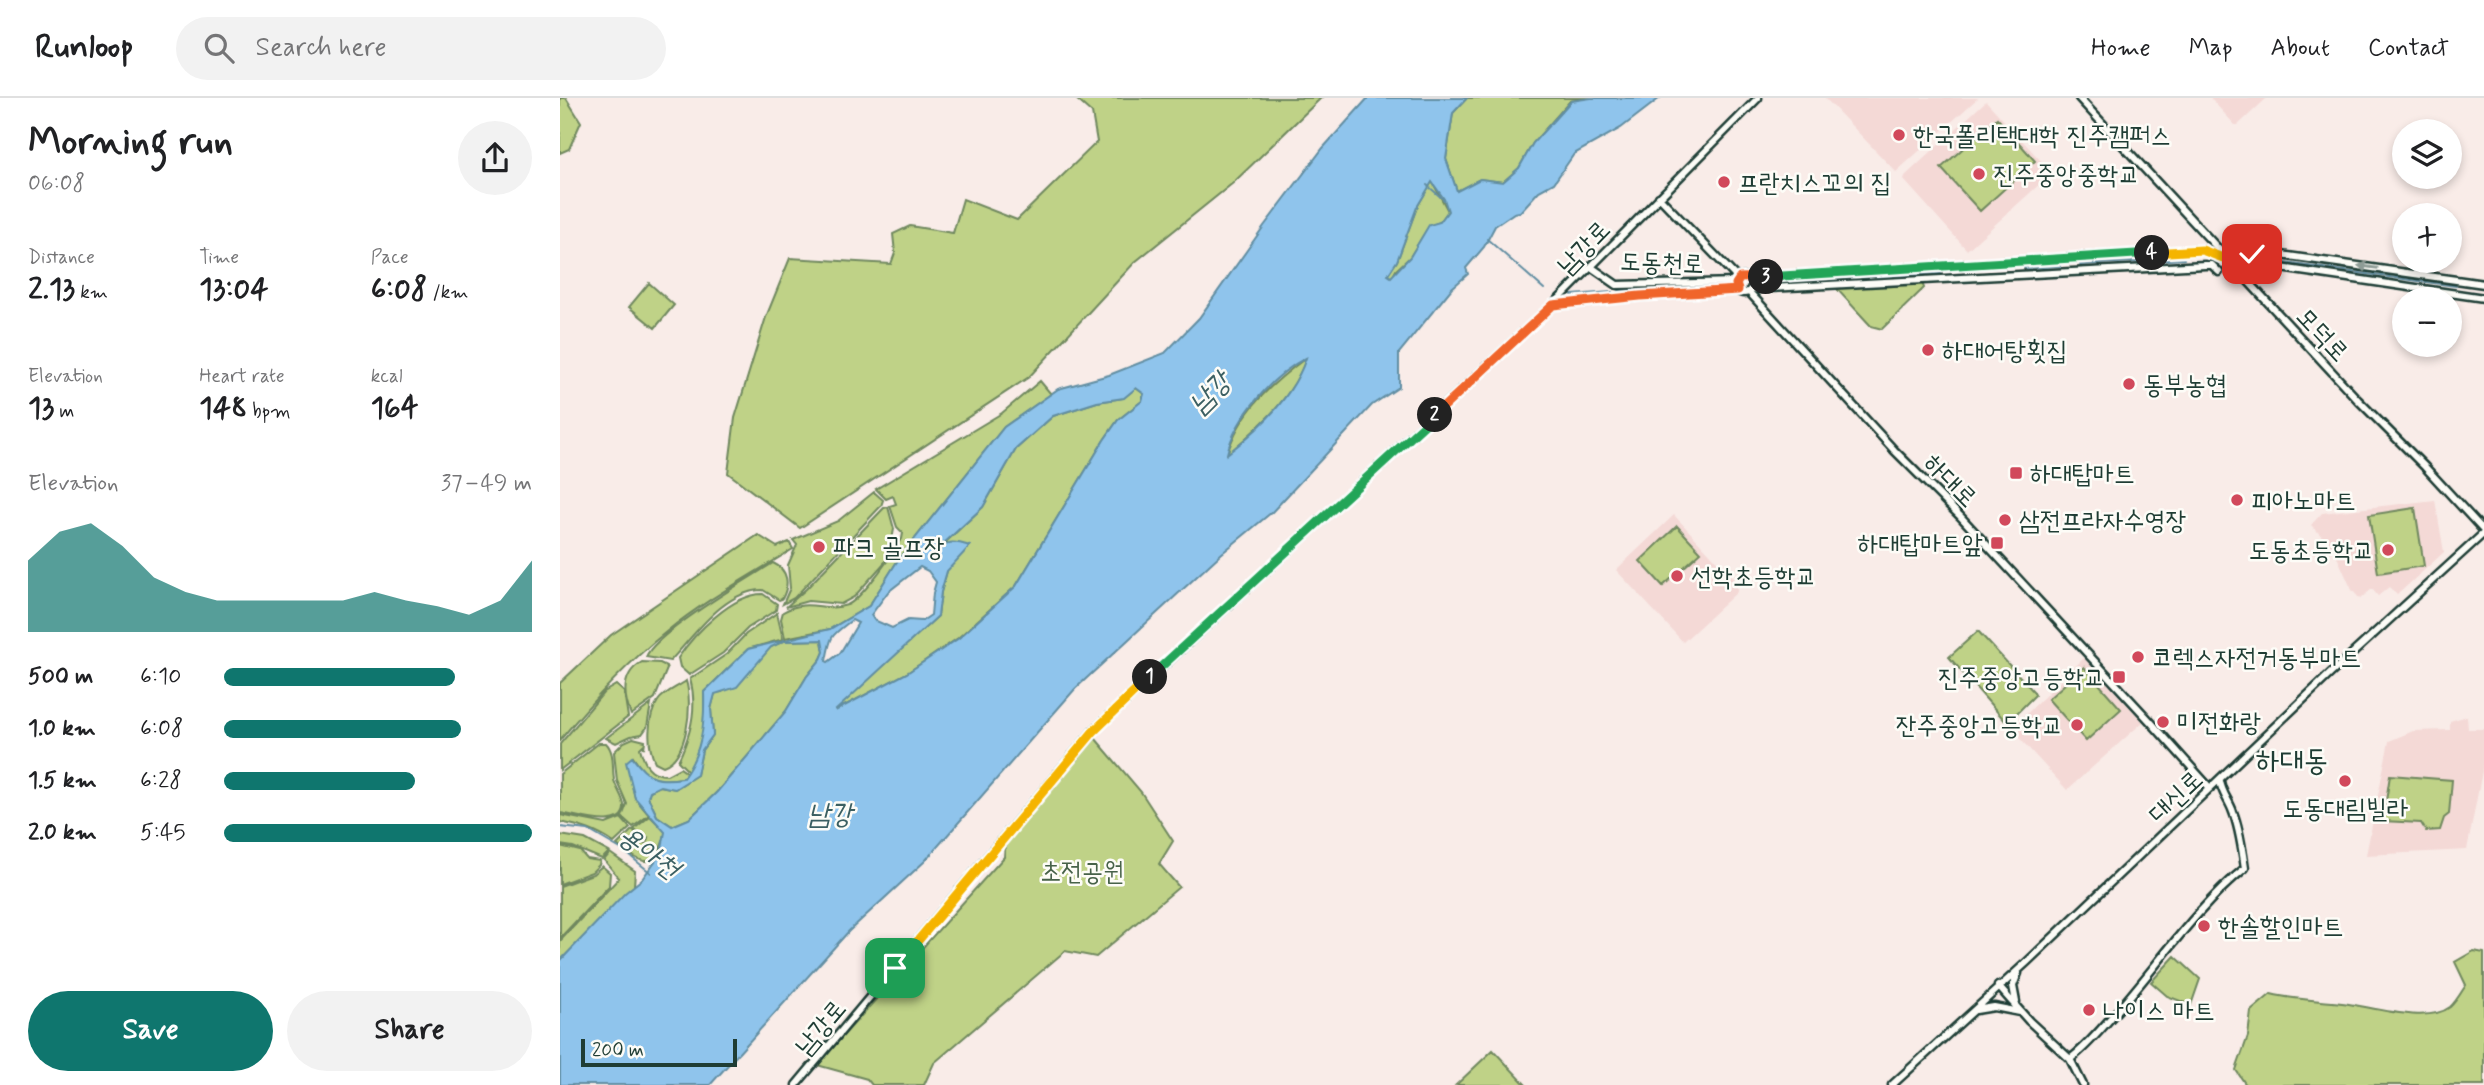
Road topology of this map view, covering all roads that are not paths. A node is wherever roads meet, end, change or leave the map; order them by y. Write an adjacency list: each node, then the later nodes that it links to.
1 (1758, 98): 3 (street, 남강로)
2 (2079, 98): 6 (street, 모덕로)
3 (1658, 197): 10 (street, 남강로); 16 (street)
4 (2202, 250): 6 (street); 7 (street); 8 (street)
5 (2266, 253): 6 (street); 9 (street); 15 (street, one-way to 5)
6 (2231, 261): 9 (street); 28 (street, 모덕로)
7 (1959, 265): 11 (street); 13 (street)
8 (2205, 265): 12 (street); 13 (street)
9 (2260, 266): 20 (street)
10 (1591, 267): 19 (street, 도동천로); 27 (street, 남강로)
11 (1861, 271): 14 (street); 17 (street)
12 (2219, 272)
13 (1962, 276): 17 (street)
14 (1750, 278): 16 (street); 23 (street)
15 (2456, 280): 18 (street); 21 (street)
16 (1737, 281): 19 (street, 도동천로); 22 (street)
17 (1863, 282): 23 (street)
18 (2484, 284)
19 (1623, 285): 25 (street)
20 (2411, 287)
21 (2460, 287)
22 (1738, 290): 23 (street); 25 (street, 도동천로)
23 (1751, 290): 30 (street, 하대로)
24 (2462, 294): 26 (street)
25 (1623, 298): 27 (street, 도동천로)
26 (2484, 298)
27 (1553, 305): 36 (street, 남강로)
28 (2484, 532): 29 (street, 대신로)
29 (2220, 780): 30 (street, 대신로); 35 (street)
30 (2210, 788): 31 (street, 대신로)
31 (2026, 962): 32 (street, 대신로); 34 (street)
32 (1998, 986): 33 (street, 대신로); 34 (street)
33 (1974, 1010): 34 (street); 37 (street, 대신로)
34 (2023, 1013): 35 (street)
35 (2070, 1059): 38 (street)
36 (796, 1085)
37 (1892, 1085)
38 (2083, 1085)

